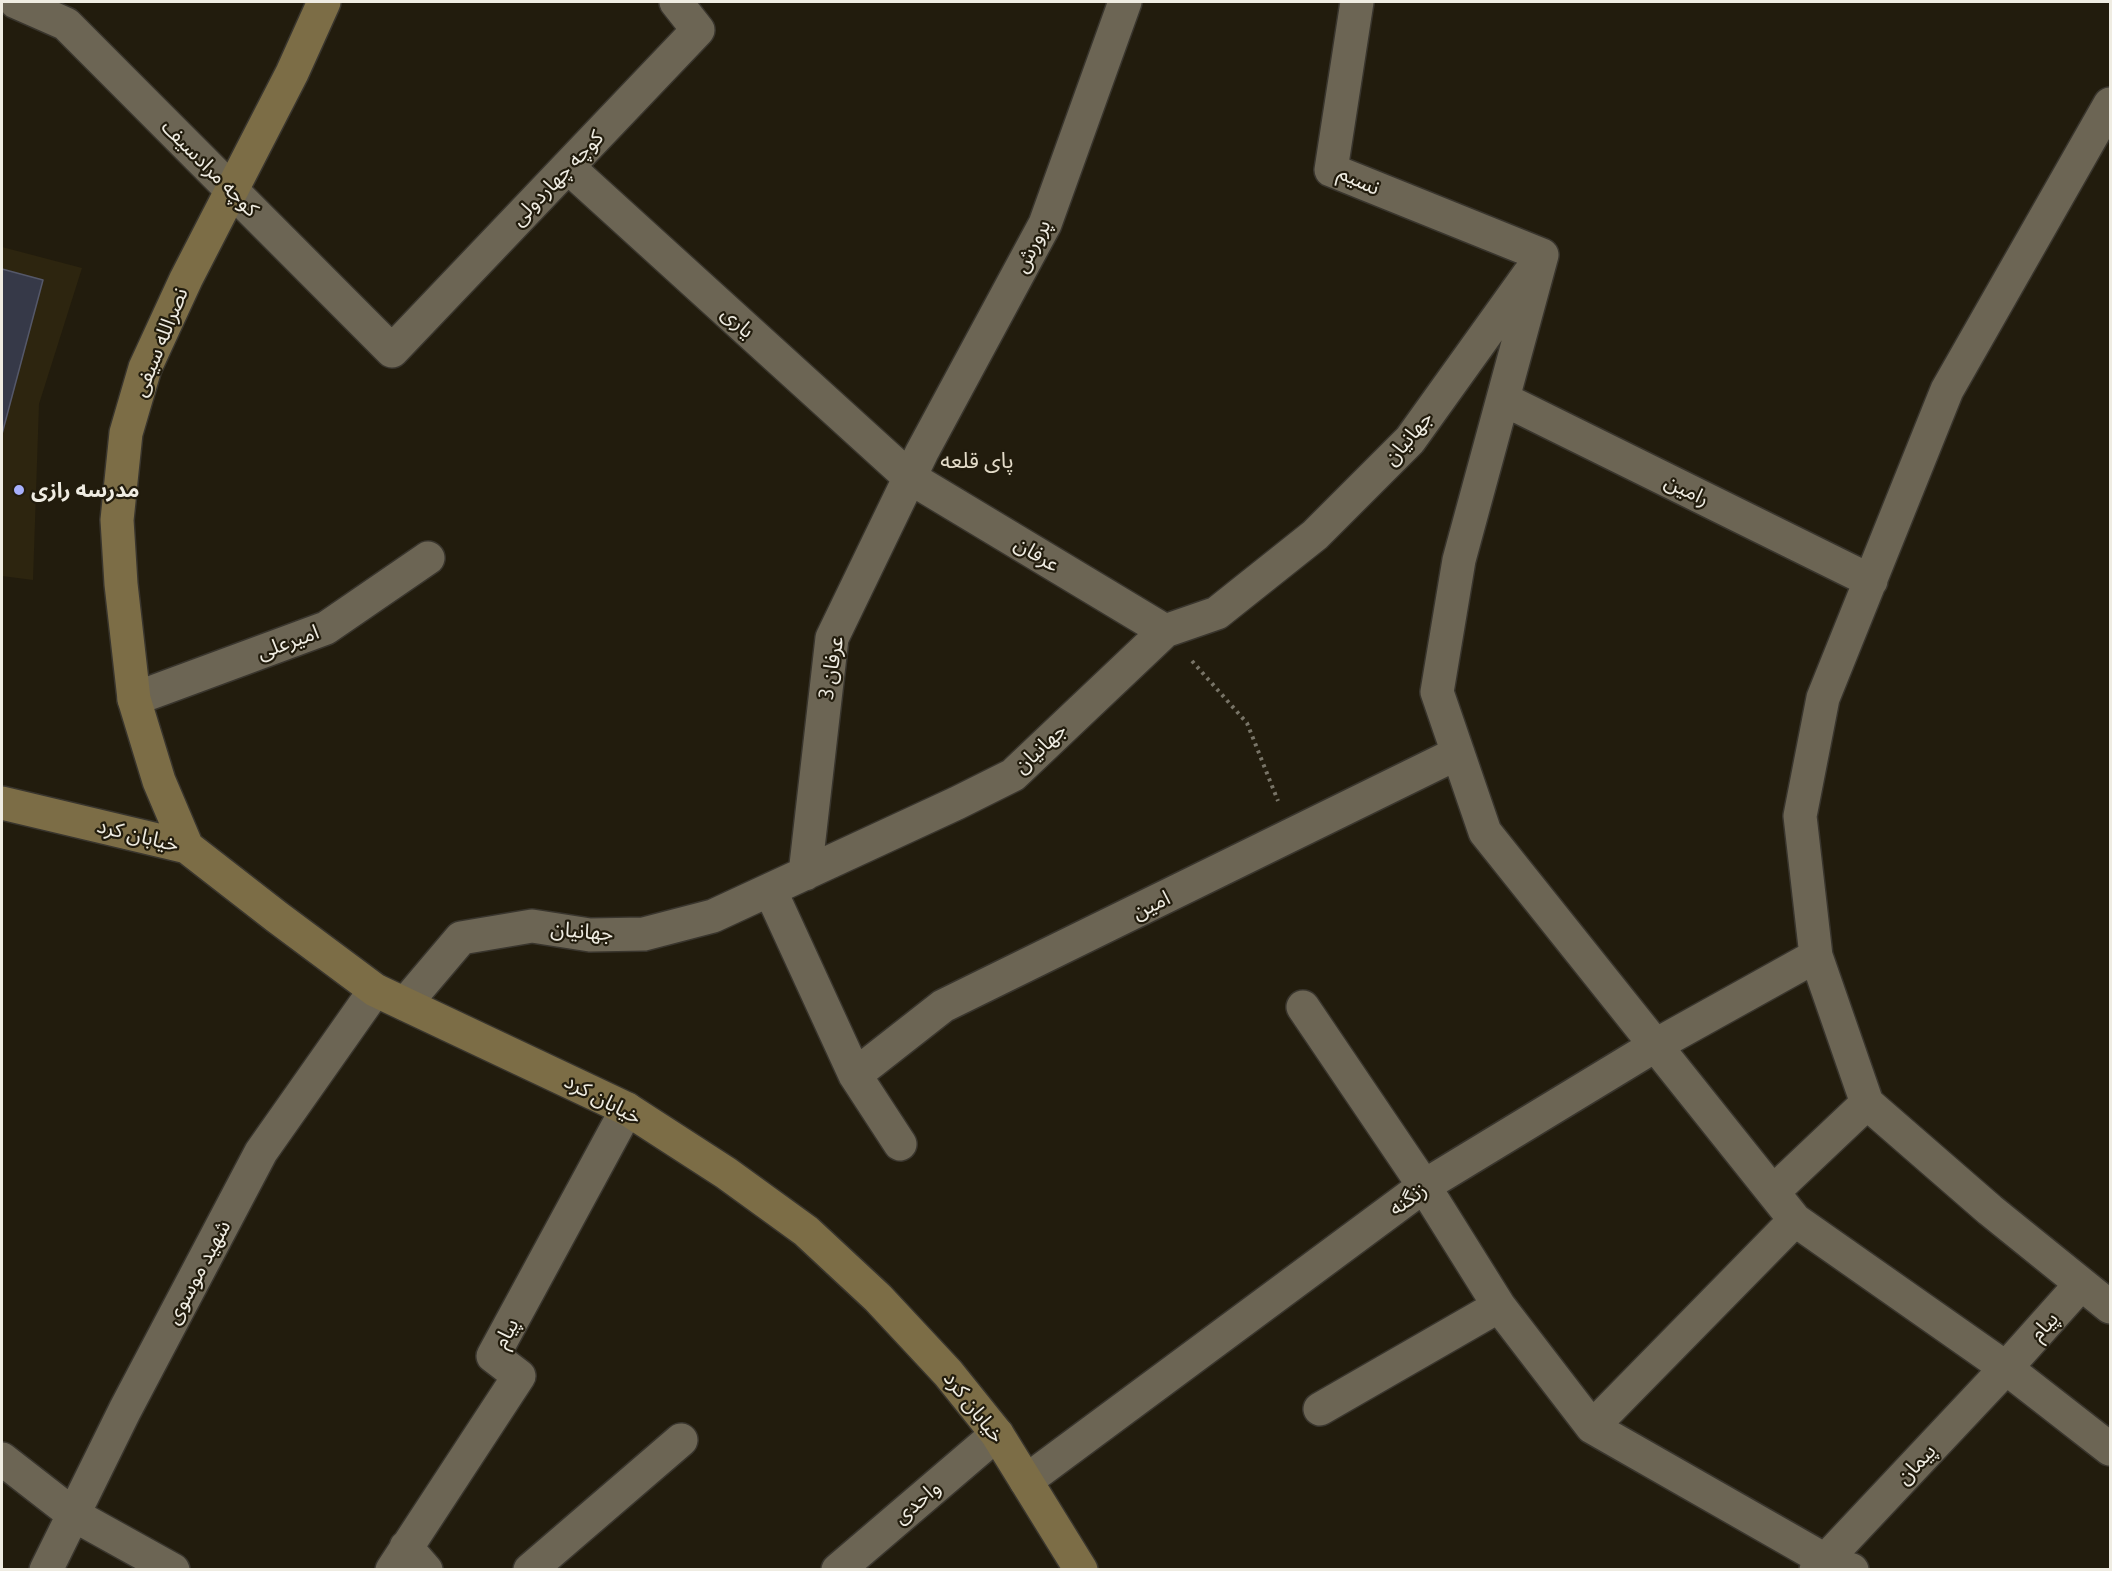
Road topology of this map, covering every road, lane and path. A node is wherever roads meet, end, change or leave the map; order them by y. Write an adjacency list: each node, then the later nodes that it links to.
1 (15, 2): 8 (street, کوچه مرادسیف)
2 (324, 2): 8 (street, نصرالله سیفی)
3 (676, 2): 7 (street, کوچه چهاردولی)
4 (1125, 2): 12 (street, پرورش)
5 (1357, 2): 9 (street, نسیم)
6 (2110, 104): 14 (street)
7 (568, 167): 10 (street, کوچه چهاردولی); 12 (street, یاری)
8 (232, 191): 10 (street, کوچه مرادسیف); 16 (street, نصرالله سیفی)
9 (1542, 255): 11 (street); 15 (street, جهانیان)
10 (392, 351)
11 (1503, 399): 14 (street, رامین); 17 (street)
12 (909, 477): 15 (street, عرفان); 21 (street, عرفان 3)
13 (428, 558): 16 (street, امیرعلی)
14 (1871, 581): 23 (street)
15 (1166, 631): 19 (path); 21 (street, جهانیان)
16 (134, 699): 20 (street, نصرالله سیفی)
17 (1458, 753): 19 (street, امین); 27 (street)
18 (2, 803): 20 (street, خیابان کرد)
19 (1291, 836): 28 (street, امین)
20 (187, 847): 24 (street, خیابان کرد)
21 (805, 874): 22 (street, جهانیان)
22 (770, 890): 25 (street, جهانیان); 28 (street)
23 (1816, 956): 27 (street, زنگنه); 29 (street)
24 (375, 990): 25 (street, خیابان کرد); 46 (street, شهید موسوی)
25 (405, 1004): 30 (street, خیابان کرد)
26 (1303, 1006): 32 (street)
27 (1656, 1045): 32 (street, زنگنه); 33 (street)
28 (855, 1075): 31 (street)
29 (1867, 1103): 33 (street); 35 (street)
30 (627, 1109): 41 (street, خیابان کرد); 47 (street, پیام)
31 (900, 1144)
32 (1424, 1186): 36 (street); 45 (street, زنگنه)
33 (1773, 1192): 34 (street)
34 (1795, 1220): 38 (street); 40 (street)
35 (2081, 1284): 37 (street); 38 (street, پیام)
36 (1499, 1306): 39 (street); 40 (street)
37 (2110, 1306)
38 (2006, 1368): 43 (street); 48 (street, پیمان)
39 (1320, 1409)
40 (1592, 1427): 48 (street)
41 (997, 1434): 45 (street, خیابان کرد); 52 (street, واحدی)
42 (681, 1440): 51 (street)
43 (2110, 1449)
44 (2, 1459): 46 (street)
45 (1026, 1481): 53 (street, خیابان کرد)
46 (74, 1515): 49 (street, شهید موسوی); 50 (street)
47 (408, 1562)
48 (1831, 1566)
49 (46, 1569)
50 (173, 1569)
51 (530, 1569)
52 (838, 1569)
53 (1081, 1569)

